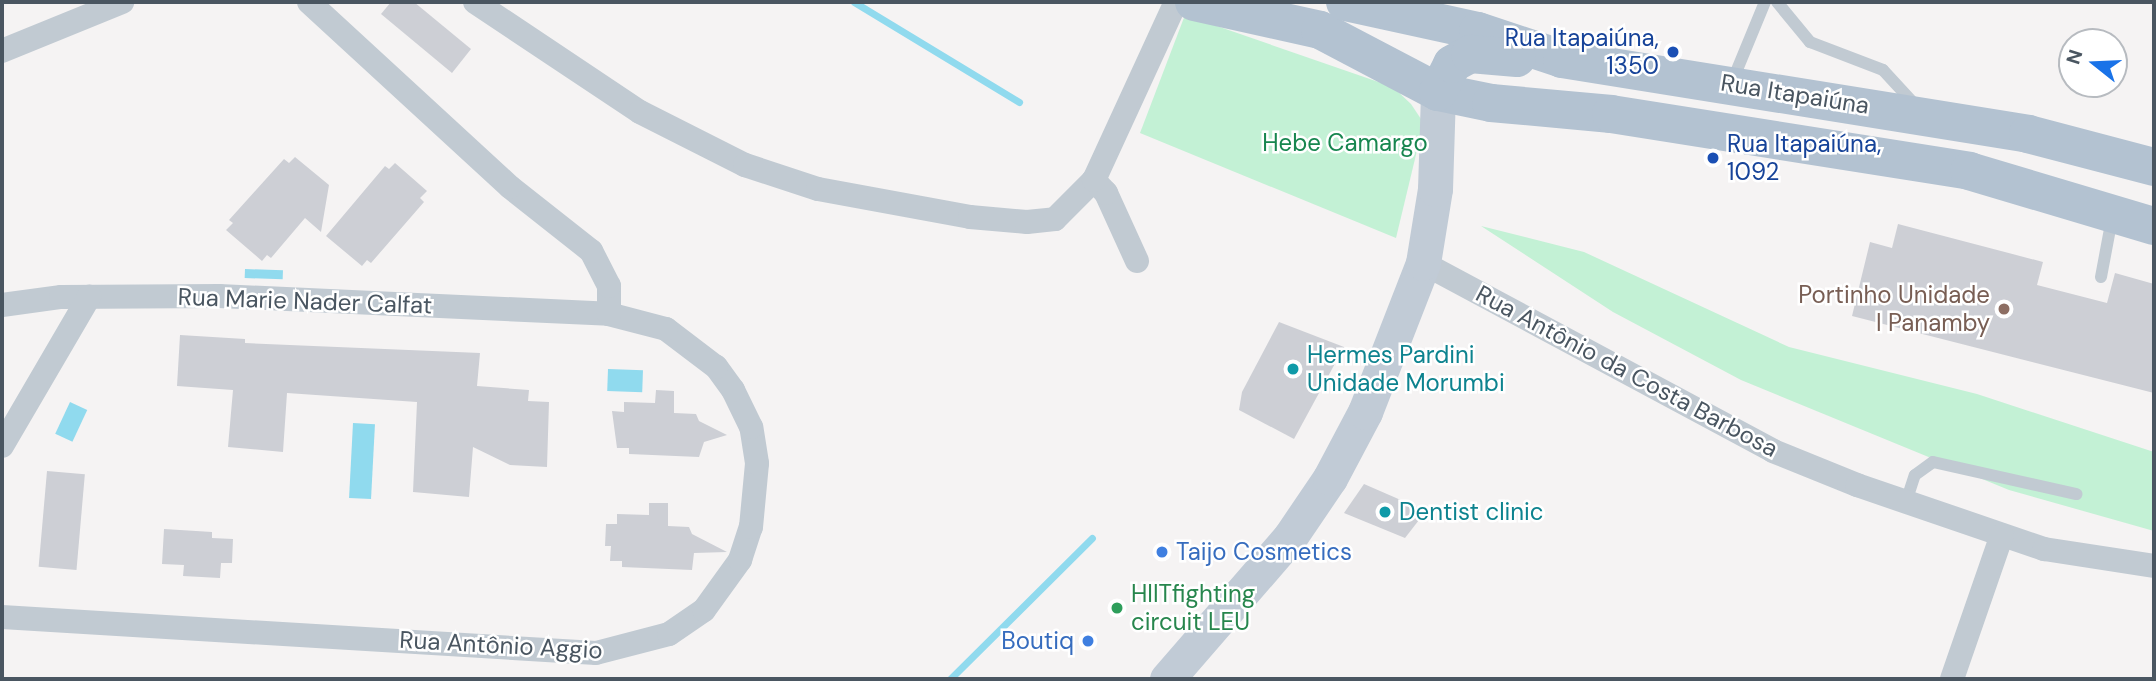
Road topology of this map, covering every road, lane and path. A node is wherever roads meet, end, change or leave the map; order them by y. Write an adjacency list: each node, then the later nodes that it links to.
1 (122, 2): 10 (street)
2 (309, 2): 28 (street)
3 (475, 2): 19 (street)
4 (1176, 2): 19 (street)
5 (1194, 2): 13 (main road, Rua Itapaiúna)
6 (1345, 2): 9 (main road, Rua Itapaiúna)
7 (1765, 2): 12 (lane)
8 (1777, 2): 16 (lane)
9 (1419, 14): 11 (main road, Rua Itapaiúna)
10 (2, 51)
11 (1562, 58): 12 (main road, Rua Itapaiúna); 13 (main road)
12 (1731, 84): 15 (main road, Rua Itapaiúna)
13 (1438, 92): 14 (main road, Rua Itapaiúna); 20 (main road)
14 (1491, 103): 17 (main road, Rua Itapaiúna); 20 (main road)
15 (1855, 103): 16 (main road, Rua Itapaiúna); 17 (main road)
16 (1924, 115): 18 (main road, Rua Itapaiúna)
17 (1805, 143): 21 (main road, Rua Itapaiúna)
18 (2154, 167)
19 (1094, 180): 23 (street)
20 (1435, 189): 24 (main road)
21 (2113, 214): 22 (main road, Rua Itapaiúna); 25 (lane)
22 (2154, 226)
23 (1137, 261)
24 (1423, 263): 31 (street, Rua Antônio da Costa Barbosa); 35 (main road)
25 (2101, 276)
26 (89, 297): 27 (street, Rua Marie Nader Calfat); 28 (street, Rua Marie Nader Calfat); 29 (street)
27 (2, 305)
28 (609, 314): 34 (street, Rua Antônio Aggio)
29 (2, 446)
30 (2077, 494): 31 (lane)
31 (1906, 502): 32 (street, Rua Antônio da Costa Barbosa)
32 (2002, 536): 33 (street, Rua Antônio da Costa Barbosa); 36 (street)
33 (2154, 566)
34 (2, 617)
35 (1167, 679)
36 (1952, 679)

